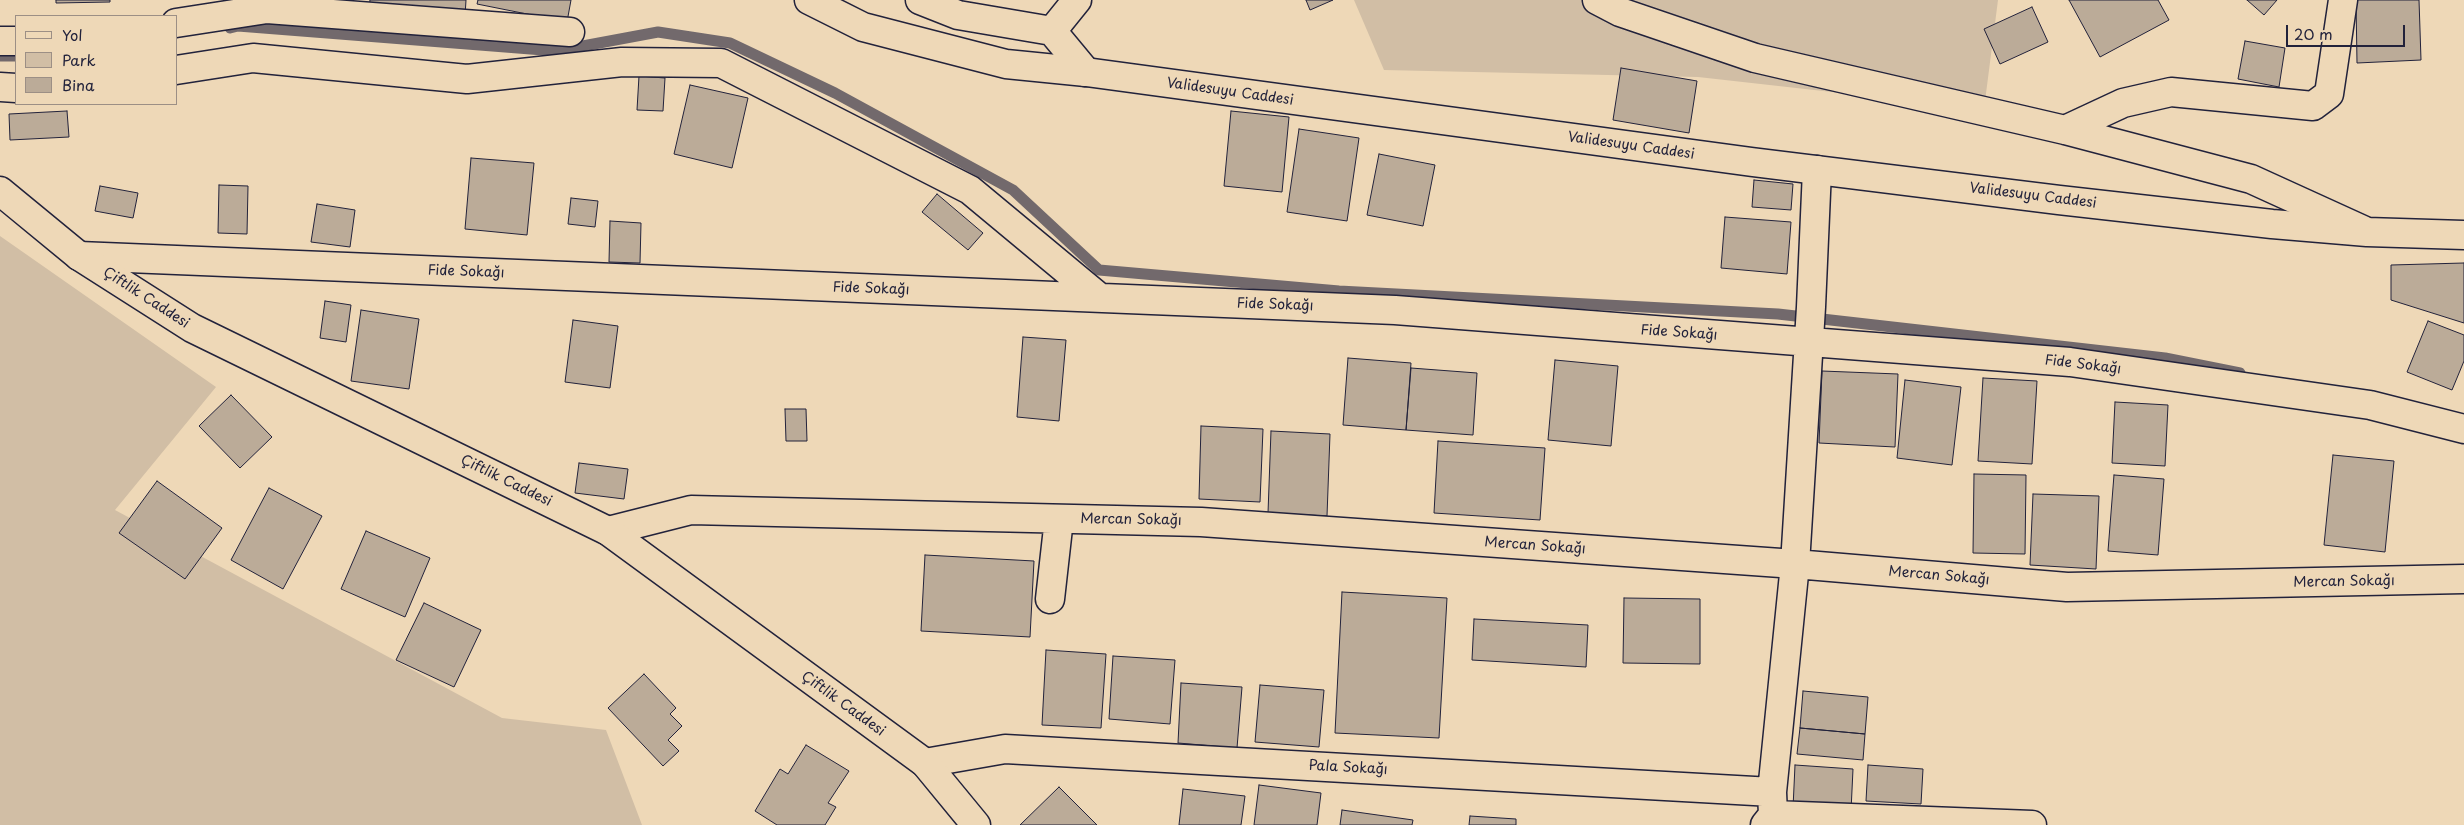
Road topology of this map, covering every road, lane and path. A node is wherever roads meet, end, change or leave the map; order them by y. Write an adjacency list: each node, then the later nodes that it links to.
1 (809, 0): 12 (street, Validesuyu Caddesi)
2 (920, 0): 7 (street)
3 (1077, 0): 7 (street)
4 (1597, 0): 15 (street)
5 (2344, 0): 15 (street)
6 (178, 23): 8 (street)
7 (1052, 31): 12 (street)
8 (570, 32)
9 (0, 41): 10 (street)
10 (15, 41)
11 (178, 70): 21 (street)
12 (1086, 72): 16 (street, Validesuyu Caddesi)
13 (0, 87): 14 (street)
14 (15, 88)
15 (2066, 130): 18 (street)
16 (1817, 170): 18 (street, Validesuyu Caddesi); 22 (street)
17 (0, 191): 20 (street, Çiftlik Caddesi)
18 (2367, 232): 19 (street, Validesuyu Caddesi)
19 (2464, 235)
20 (79, 256): 21 (street, Fide Sokağı); 25 (street, Çiftlik Caddesi)
21 (1100, 298): 22 (street, Fide Sokağı)
22 (1809, 342): 23 (street, Fide Sokağı); 26 (street)
23 (2464, 429)
24 (1059, 519): 25 (street, Mercan Sokağı); 26 (street, Mercan Sokağı); 28 (street)
25 (608, 531): 29 (street, Çiftlik Caddesi)
26 (1795, 564): 27 (street, Mercan Sokağı); 30 (street)
27 (2464, 579)
28 (1050, 599)
29 (925, 763): 30 (street, Pala Sokağı); 31 (street, Çiftlik Caddesi)
30 (1770, 811): 32 (street, Pala Sokağı)
31 (976, 825)
32 (2032, 825)

